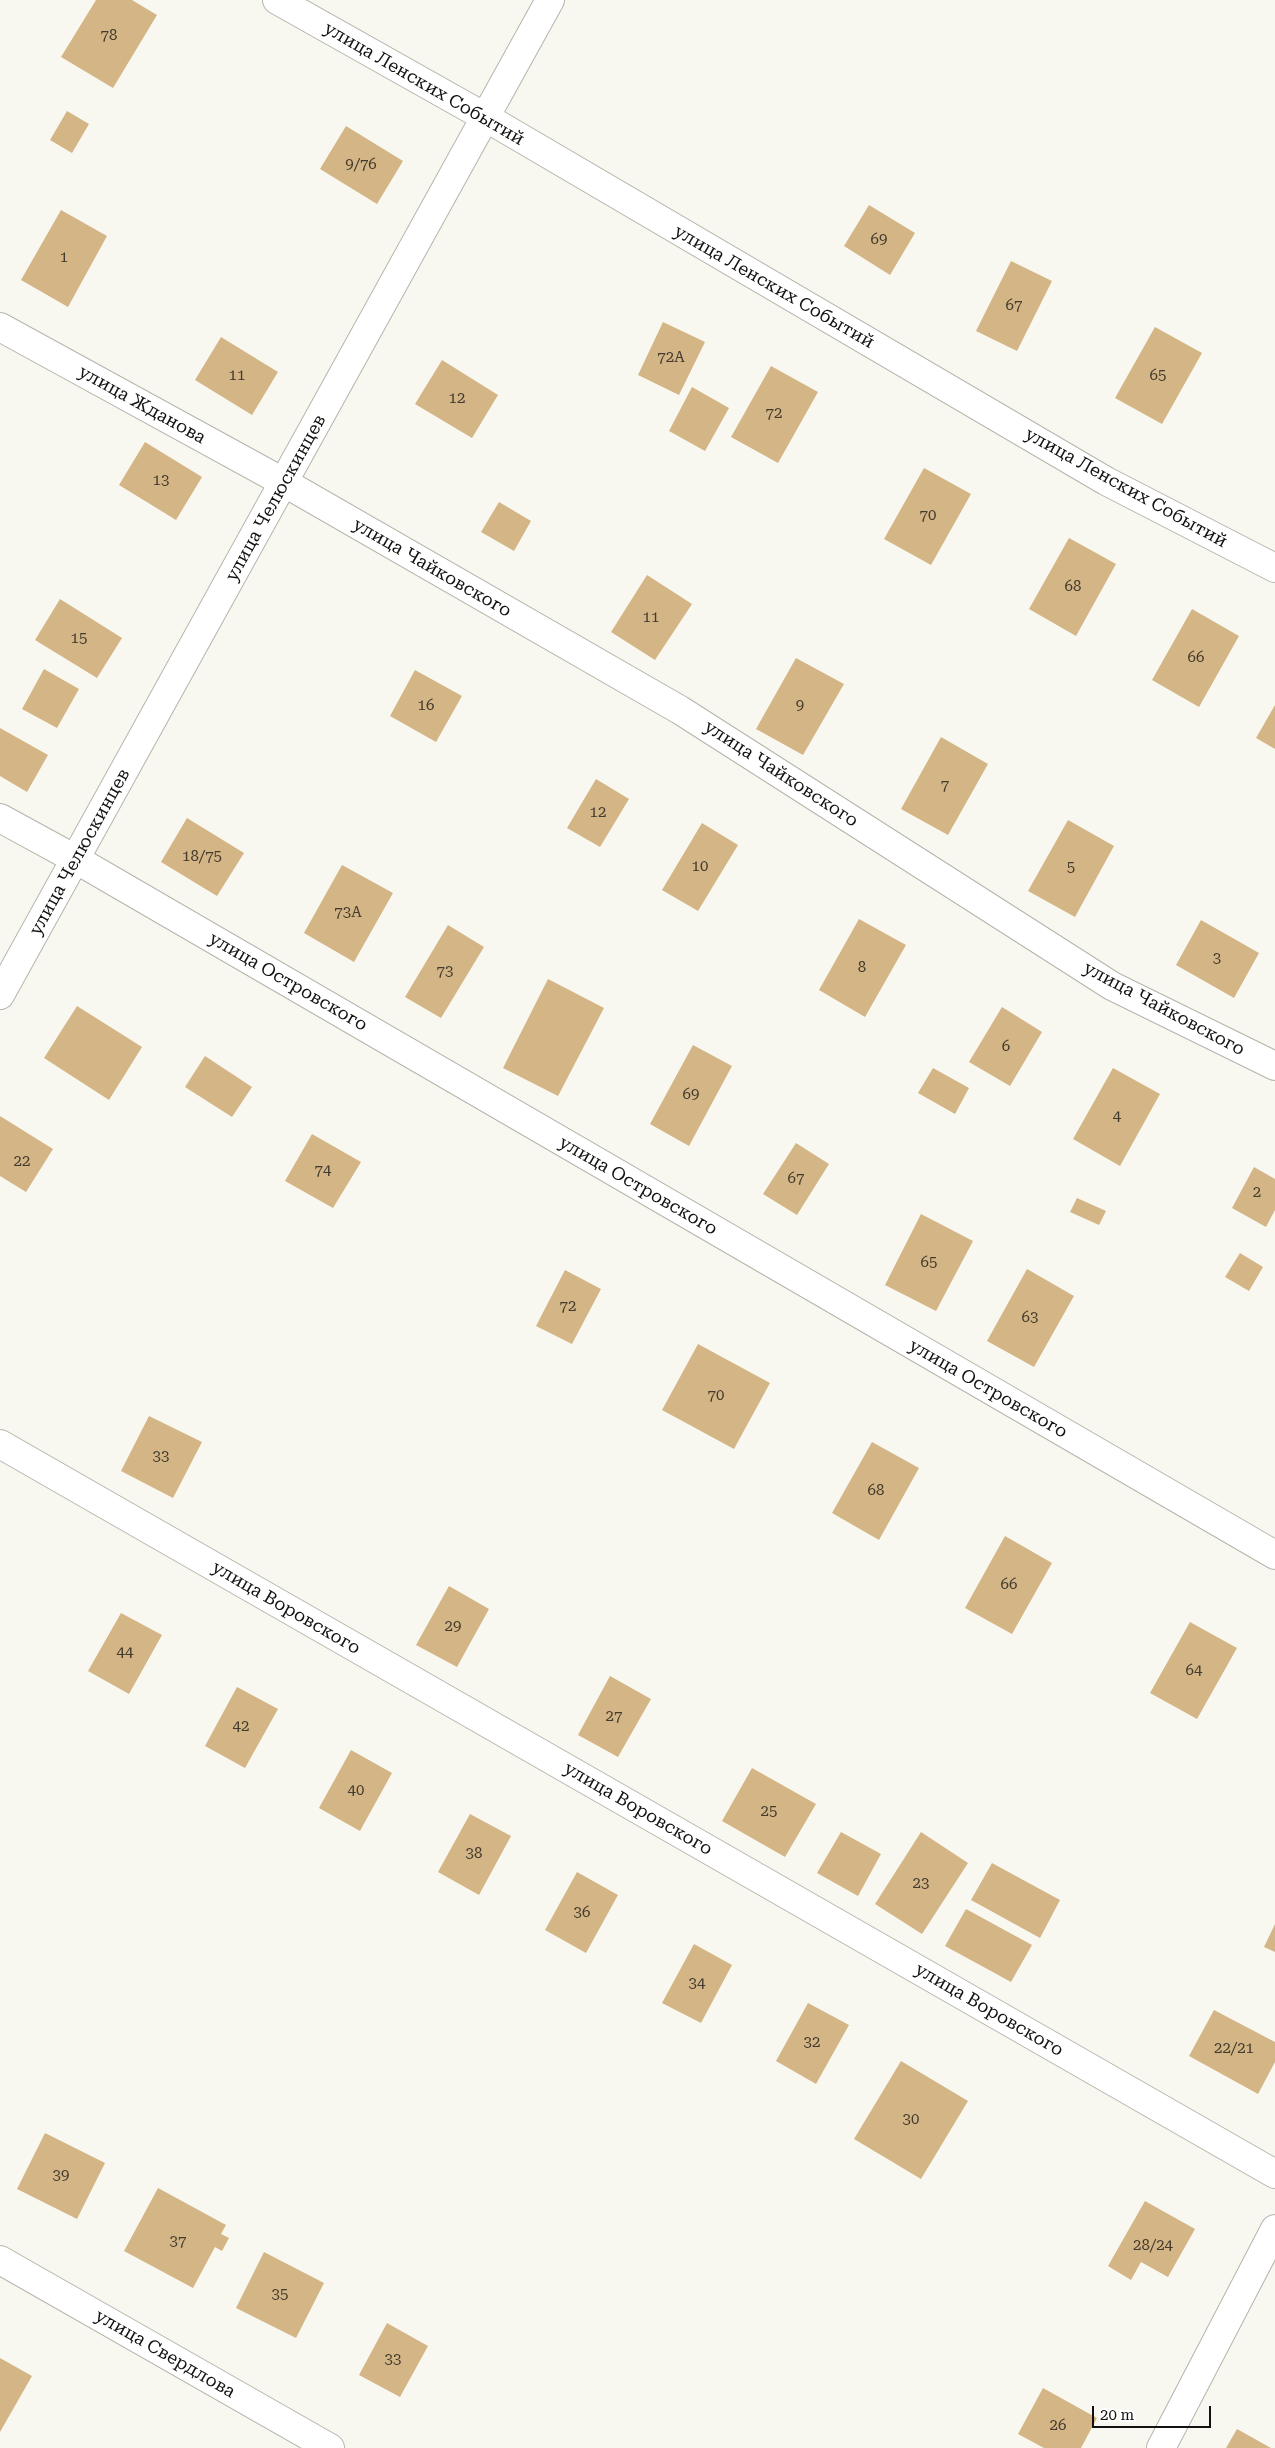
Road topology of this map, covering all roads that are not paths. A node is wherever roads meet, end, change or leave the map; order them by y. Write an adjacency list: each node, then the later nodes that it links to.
1 (277, 0): 3 (street, улица Ленских Событий)
2 (550, 0): 3 (street, улица Челюскинцев)
3 (485, 117): 5 (street, улица Челюскинцев); 6 (street, улица Ленских Событий)
4 (0, 327): 5 (street, улица Жданова)
5 (285, 483): 8 (street, улица Челюскинцев); 10 (street, улица Чайковского)
6 (1275, 568)
7 (0, 818): 8 (street, улица Островского)
8 (76, 860): 9 (street, улица Челюскинцев); 12 (street, улица Островского)
9 (0, 995)
10 (1275, 1066)
11 (0, 1444): 13 (street, улица Воровского)
12 (1275, 1555)
13 (1275, 2174)
14 (1275, 2229): 17 (street)
15 (0, 2260): 16 (street, улица Свердлова)
16 (330, 2448)
17 (1160, 2448)

